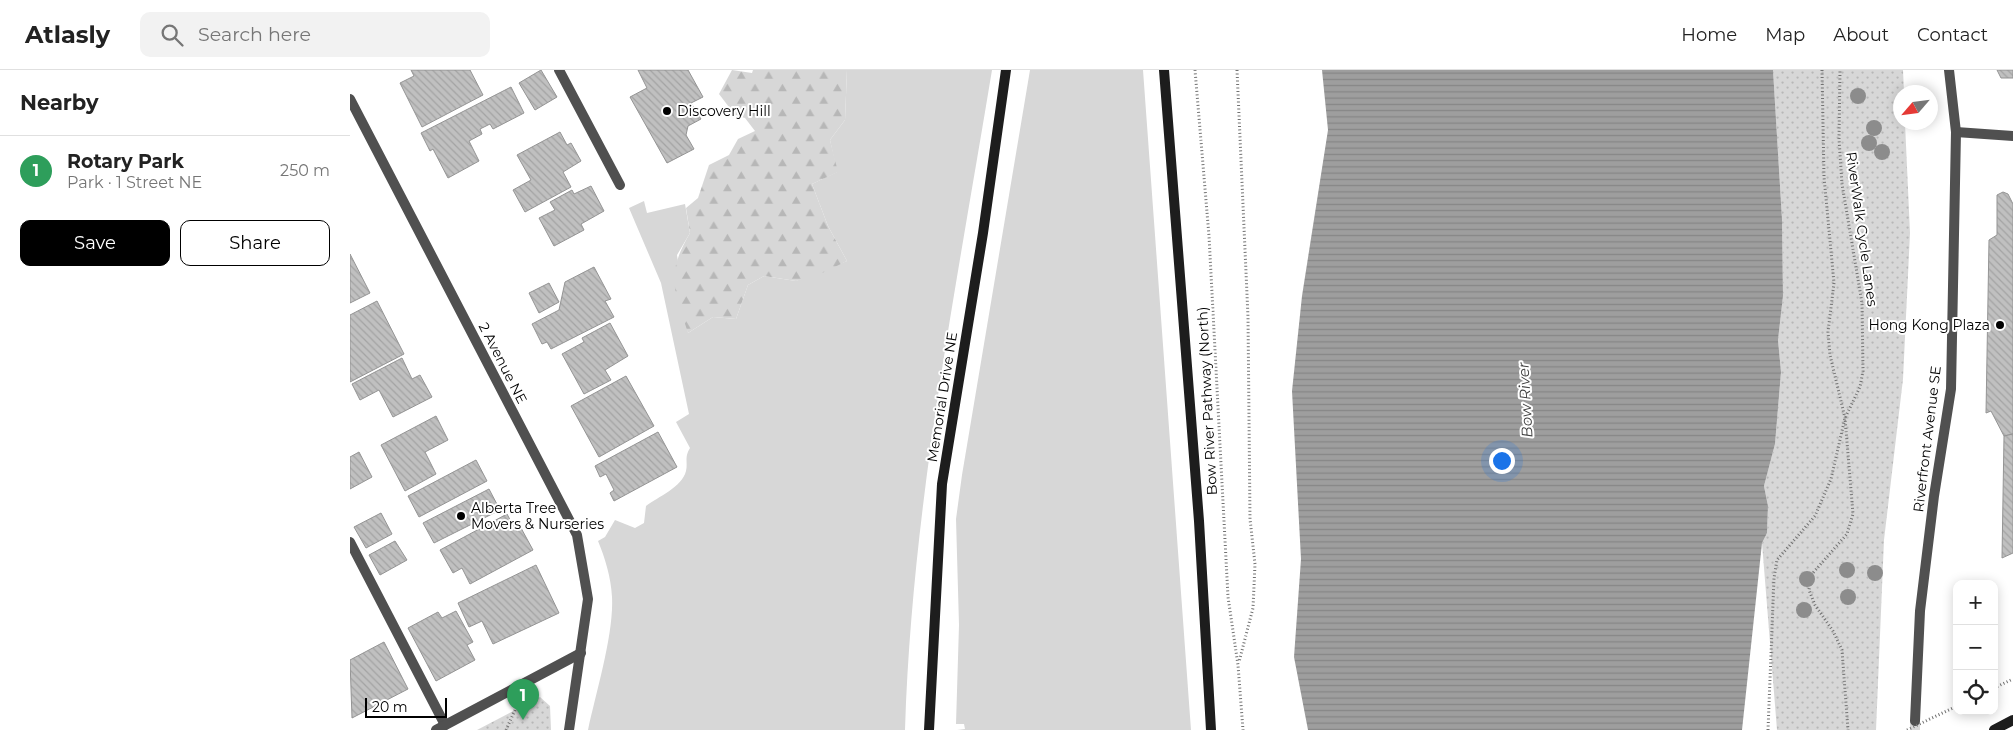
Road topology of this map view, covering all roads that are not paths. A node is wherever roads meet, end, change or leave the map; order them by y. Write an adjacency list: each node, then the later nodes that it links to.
1 (559, 70): 8 (street)
2 (1006, 70): 15 (main road, Memorial Drive NE)
3 (1164, 70): 16 (main road)
4 (1949, 70): 6 (street, Riverfront Avenue SE)
5 (350, 99): 10 (street, 2 Avenue NE)
6 (1956, 132): 7 (street); 12 (street, Riverfront Avenue SE)
7 (2013, 136)
8 (620, 185)
9 (350, 542): 13 (street)
10 (581, 653): 13 (street); 14 (street, 2 Avenue NE)
11 (2013, 720): 17 (main road)
12 (1915, 721)
13 (441, 728)
14 (569, 730)
15 (929, 730)
16 (1211, 730)
17 (1994, 730)

